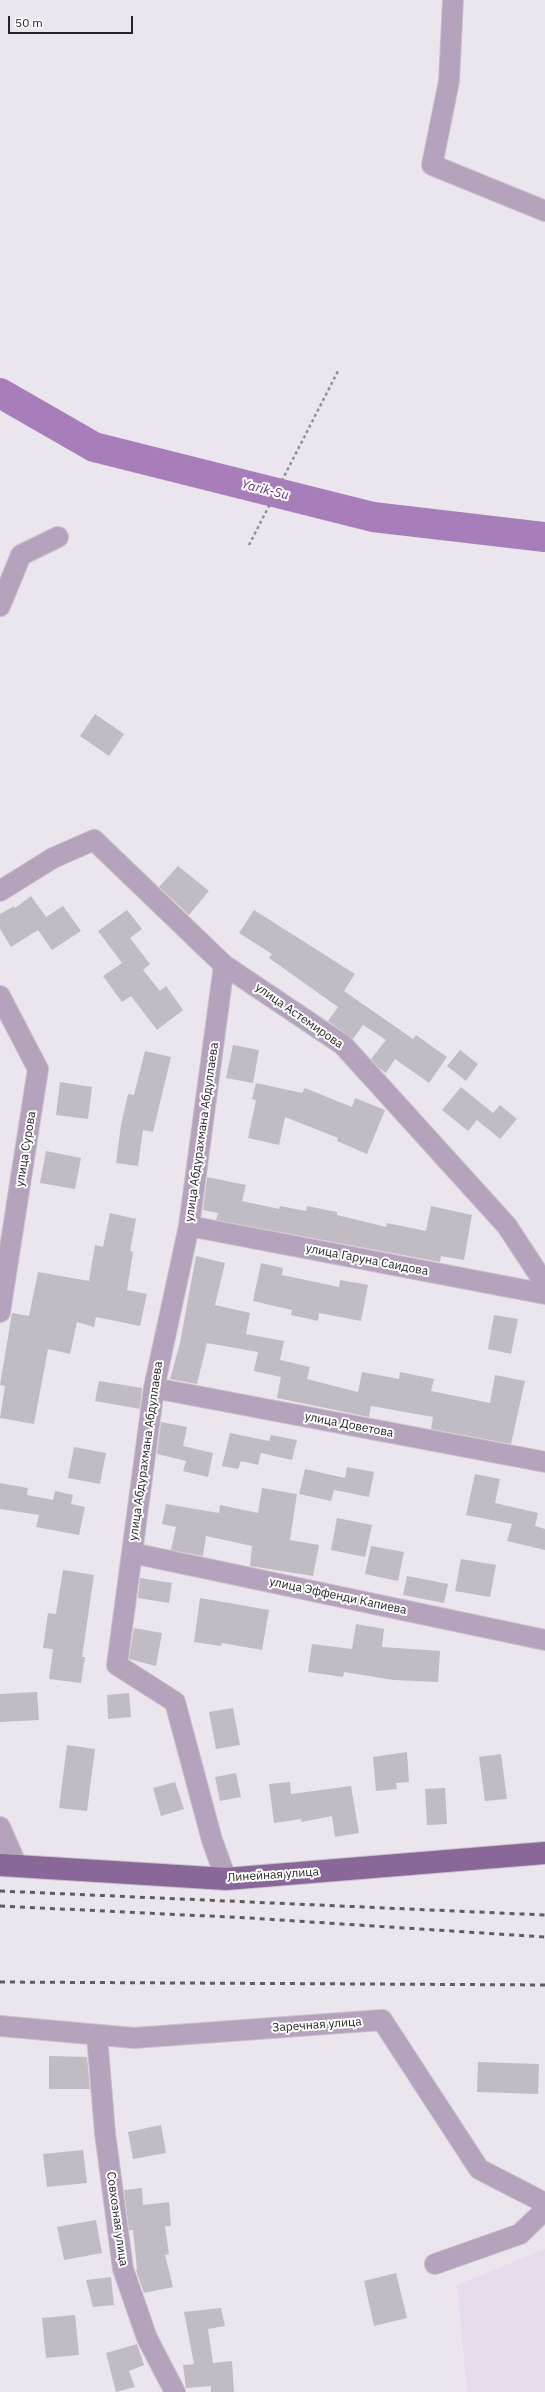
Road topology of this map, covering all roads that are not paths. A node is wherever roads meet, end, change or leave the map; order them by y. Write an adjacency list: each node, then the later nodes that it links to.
1 (453, 0): 2 (street)
2 (545, 211)
3 (58, 536): 4 (street)
4 (0, 606)
5 (0, 891): 6 (street, улица Астемирова)
6 (224, 964): 8 (street, улица Абдурахмана Абдуллаева); 9 (street, улица Астемирова)
7 (0, 996): 11 (street, улица Сурова)
8 (189, 1226): 10 (street, улица Гаруна Саидова); 12 (street, улица Абдурахмана Абдуллаева)
9 (545, 1284)
10 (545, 1294)
11 (0, 1312)
12 (154, 1388): 13 (street, улица Доветова); 14 (street, улица Абдурахмана Абдуллаева)
13 (545, 1462)
14 (132, 1553): 15 (street, улица Эффенди Капиева); 19 (street, улица Абдурахмана Абдуллаева)
15 (545, 1640)
16 (0, 1827): 18 (street)
17 (545, 1853): 19 (main road, Линейная улица)
18 (9, 1865): 19 (main road, Линейная улица)
19 (226, 1879)
20 (0, 2026): 21 (street, Заречная улица)
21 (97, 2036): 22 (street, Заречная улица); 25 (street, Совхозная улица)
22 (545, 2203)
23 (545, 2210): 24 (street)
24 (435, 2264)
25 (175, 2392)

